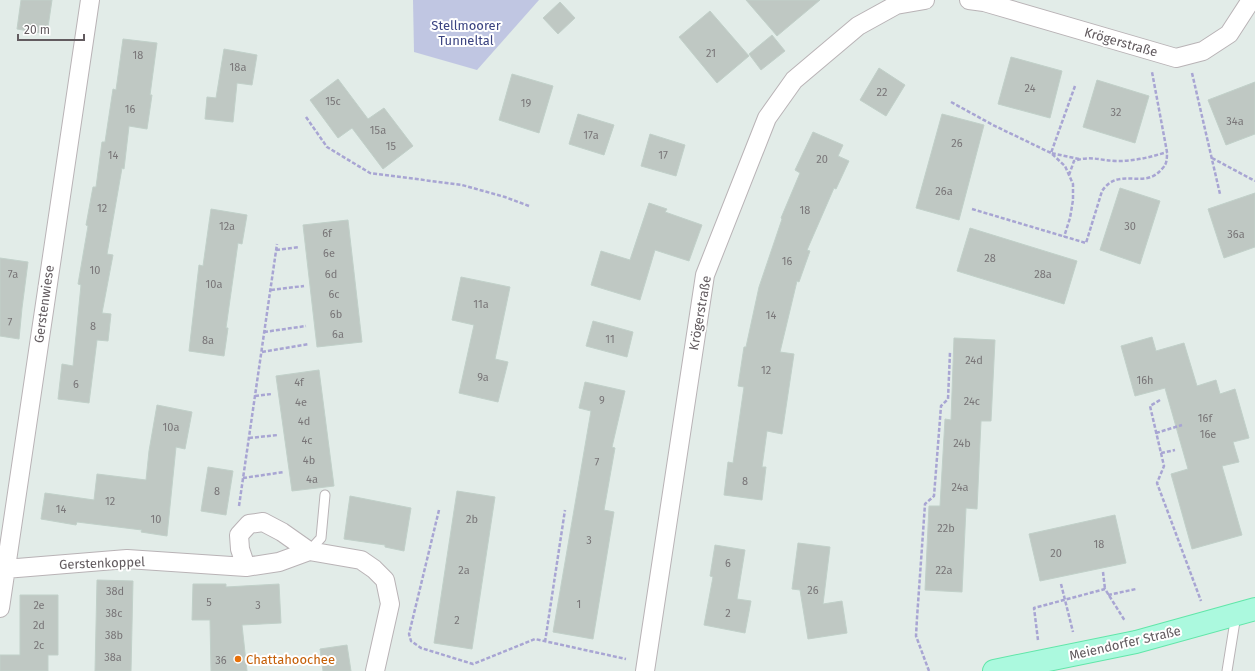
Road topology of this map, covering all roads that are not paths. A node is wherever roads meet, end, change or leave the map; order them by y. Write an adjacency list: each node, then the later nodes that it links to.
1 (90, 0): 8 (street, Gerstenwiese)
2 (925, 0): 11 (street, Krögerstraße)
3 (969, 0): 4 (street, Krögerstraße)
4 (1251, 0)
5 (325, 495): 6 (lane)
6 (308, 550): 7 (street, Gerstenkoppel); 7 (street); 12 (street)
7 (246, 567): 8 (street, Gerstenkoppel)
8 (5, 569): 9 (street, Gerstenwiese)
9 (0, 608)
10 (1246, 612): 13 (main road, Meiendorfer Straße); 14 (lane)
11 (645, 667)
12 (376, 671)
13 (994, 671)
14 (1227, 671)

